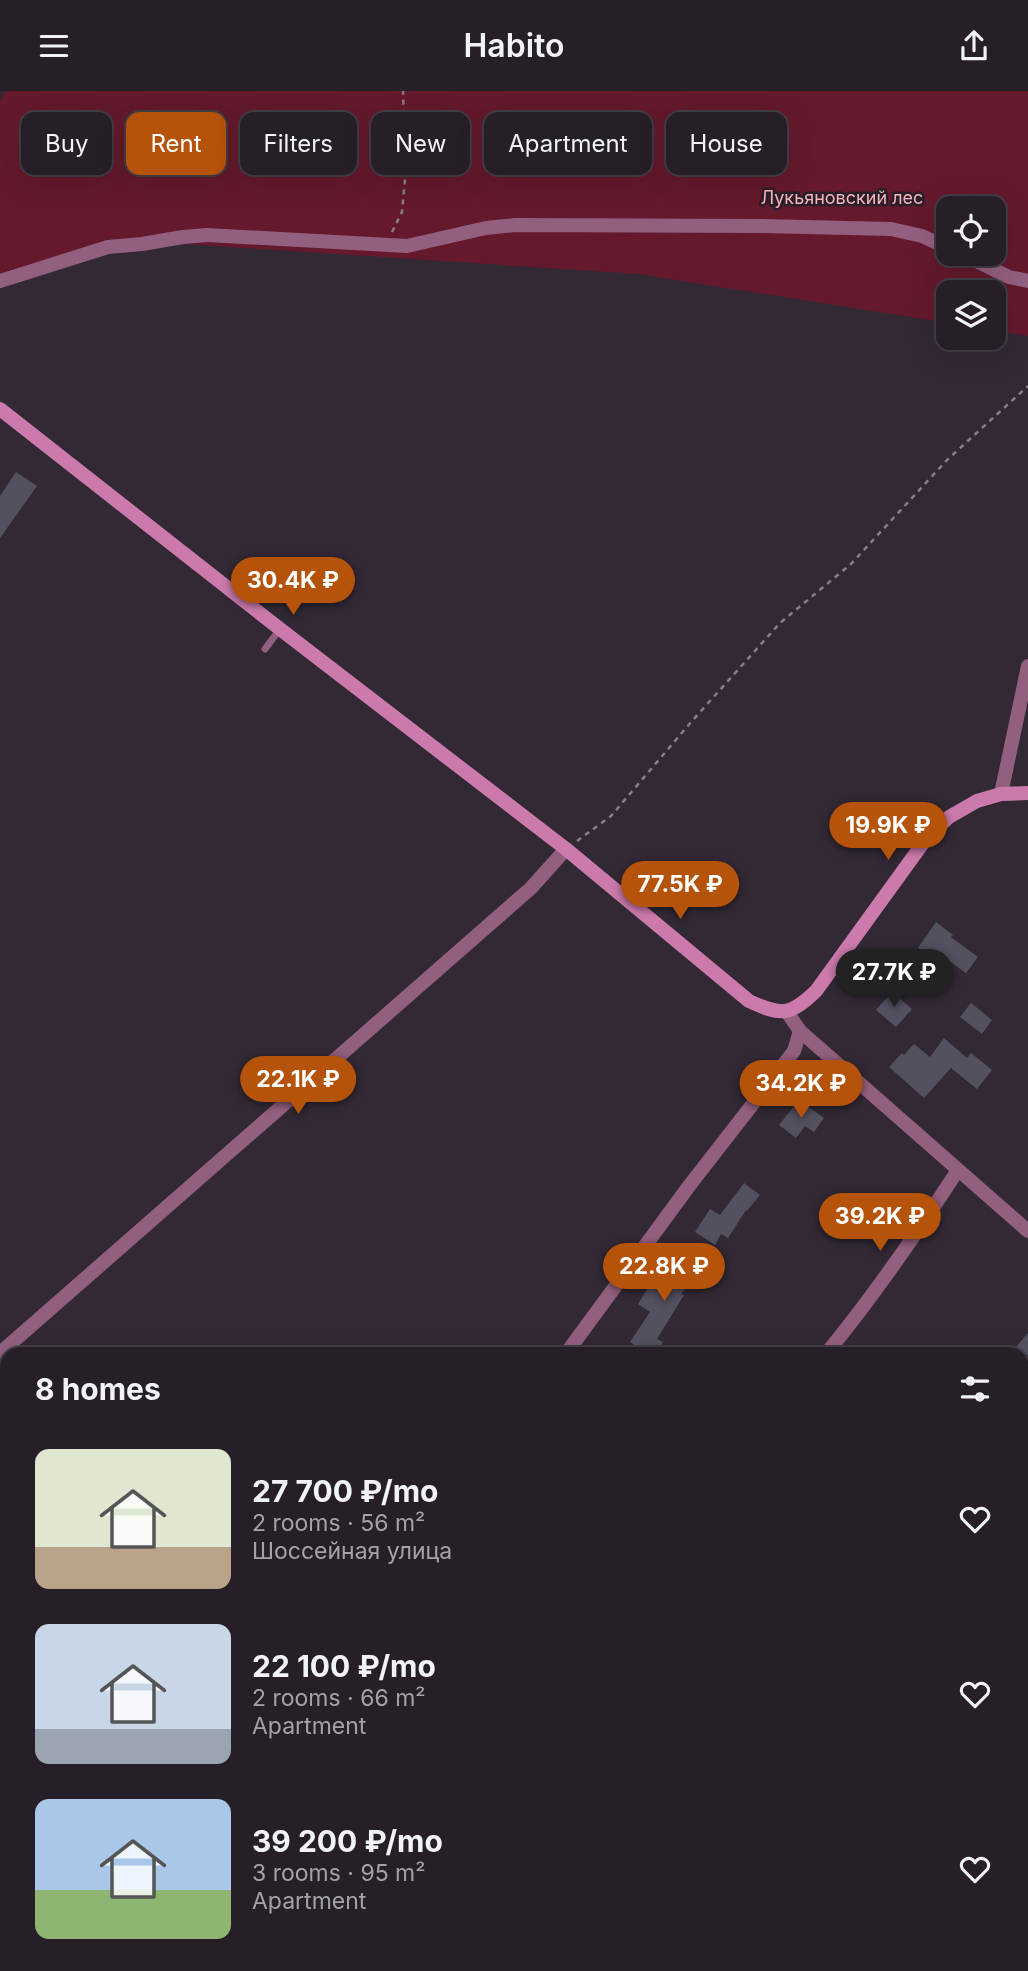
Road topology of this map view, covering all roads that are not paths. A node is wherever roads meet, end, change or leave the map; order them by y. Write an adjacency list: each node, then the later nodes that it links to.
1 (936, 242): 3 (street)
2 (987, 266): 4 (street)
3 (0, 281)
4 (1028, 281)
5 (0, 409): 6 (main road)
6 (280, 629): 7 (lane); 11 (main road)
7 (265, 649)
8 (1028, 666): 10 (street)
9 (1028, 793): 10 (main road)
10 (1001, 794): 12 (main road)
11 (566, 849): 12 (main road); 16 (street)
12 (787, 1012): 13 (street)
13 (800, 1031): 14 (street); 17 (street)
14 (958, 1170): 15 (street); 18 (street)
15 (1028, 1231)
16 (7, 1347)
17 (571, 1347)
18 (831, 1347)

